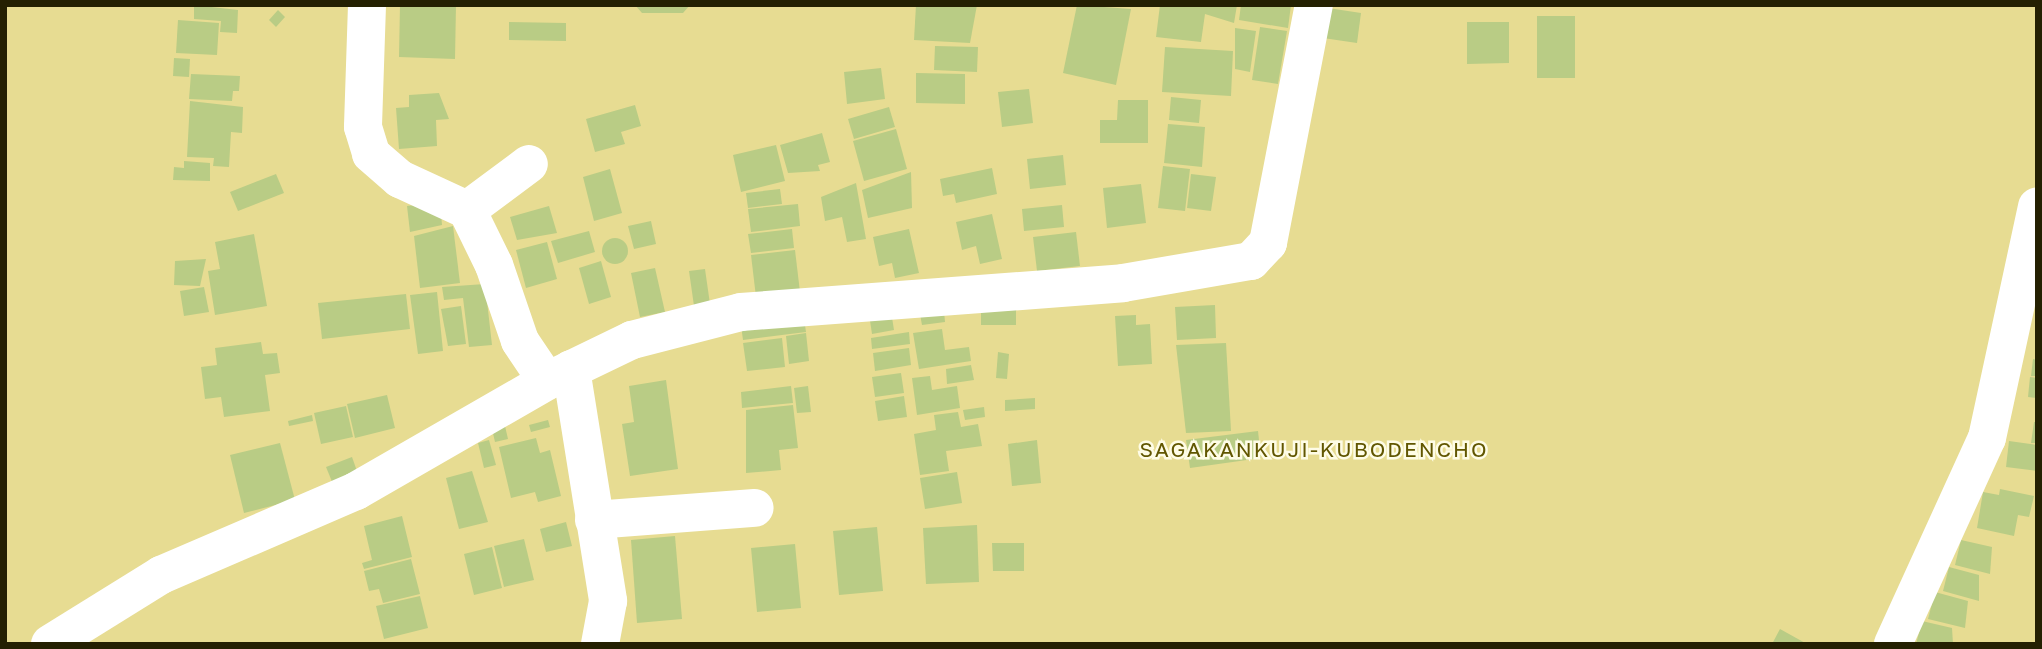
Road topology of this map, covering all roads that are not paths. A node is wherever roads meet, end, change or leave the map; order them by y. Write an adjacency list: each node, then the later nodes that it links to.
1 (368, 5): 5 (street)
2 (1314, 5): 6 (street)
3 (529, 164): 5 (street)
4 (2037, 206): 11 (street)
5 (467, 210): 6 (street)
6 (559, 375): 8 (street); 9 (street)
7 (755, 508): 8 (street)
8 (594, 520): 10 (street)
9 (50, 644)
10 (600, 644)
11 (1894, 644)

